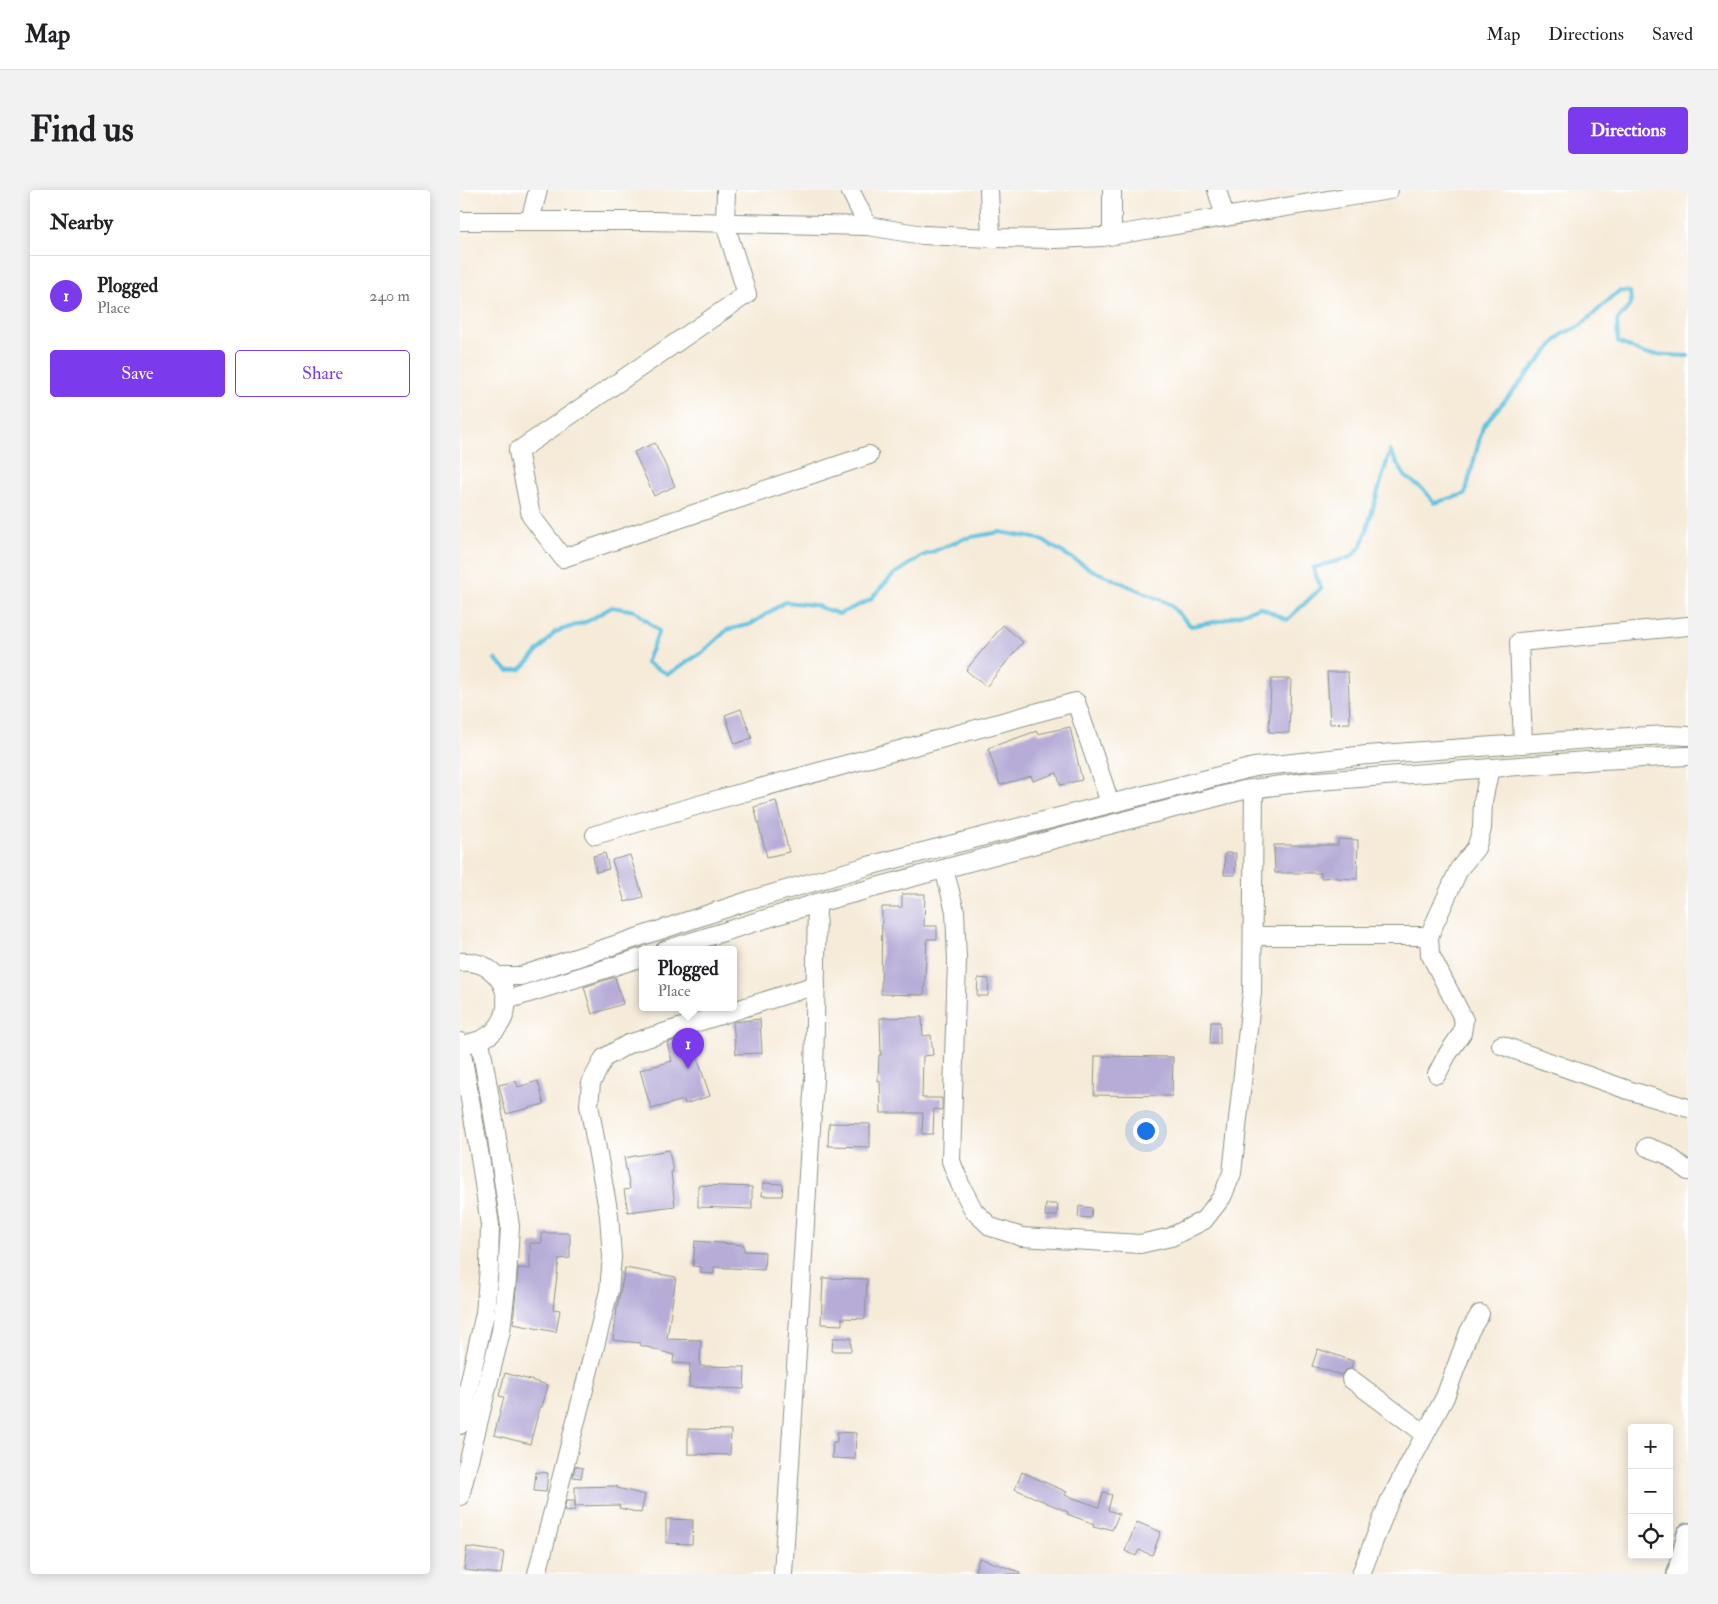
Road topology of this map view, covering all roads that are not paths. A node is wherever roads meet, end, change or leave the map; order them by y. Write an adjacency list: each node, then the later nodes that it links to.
1 (538, 190): 11 (street)
2 (726, 190): 12 (street)
3 (989, 190): 15 (street)
4 (1112, 190): 14 (street)
5 (1217, 190): 9 (street)
6 (1389, 190): 8 (street)
7 (849, 191): 13 (street)
8 (1355, 193): 9 (street)
9 (1225, 217): 14 (street)
10 (460, 221): 11 (street)
11 (530, 221): 12 (street)
12 (725, 224): 13 (street); 16 (street)
13 (868, 226): 15 (street)
14 (1112, 235): 15 (street)
15 (991, 238)
16 (869, 455)
17 (1688, 626): 19 (street)
18 (1688, 736): 19 (street)
19 (1523, 744): 23 (street)
20 (1688, 756): 21 (street)
21 (1490, 768): 22 (street); 28 (street)
22 (1254, 789): 25 (street); 27 (street)
23 (1110, 803): 24 (street); 32 (street)
24 (595, 835)
25 (944, 869): 26 (street); 27 (street)
26 (817, 903): 29 (street); 33 (street)
27 (1253, 936): 28 (street)
28 (1428, 936): 40 (street)
29 (678, 946)
30 (639, 958): 34 (street)
31 (461, 959): 32 (street)
32 (497, 976): 34 (street)
33 (816, 985): 35 (street); 51 (street)
34 (507, 1000): 37 (street)
35 (737, 1010)
36 (733, 1011): 50 (street)
37 (480, 1041): 38 (street); 48 (street)
38 (460, 1042): 46 (street)
39 (1501, 1045): 41 (street)
40 (1437, 1074)
41 (1688, 1108)
42 (1647, 1147): 43 (street)
43 (1688, 1171)
44 (1480, 1314): 47 (street)
45 (1351, 1379): 47 (street)
46 (460, 1425)
47 (1425, 1434): 52 (street)
48 (460, 1496)
49 (1688, 1534): 53 (main road)
50 (537, 1574)
51 (783, 1574)
52 (1361, 1574)
53 (1678, 1574)

